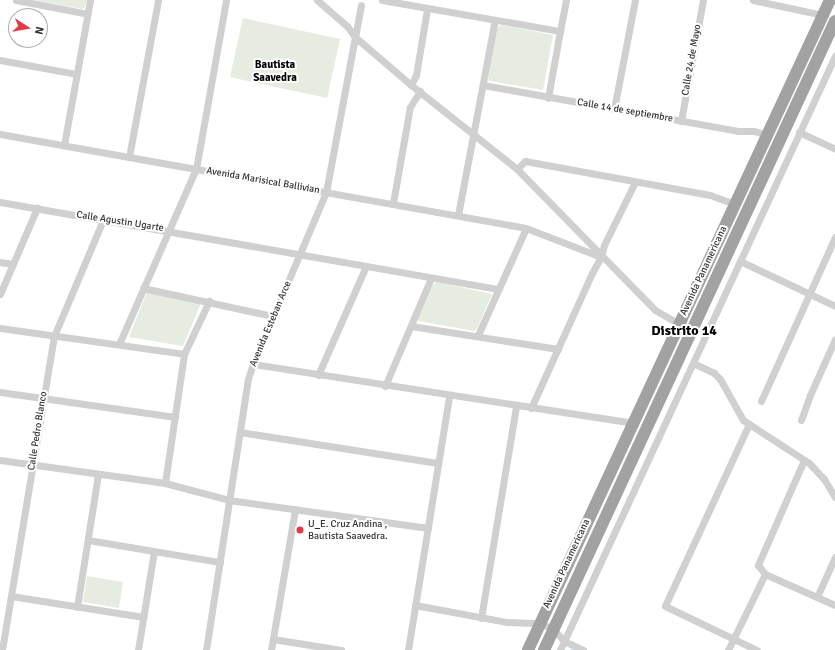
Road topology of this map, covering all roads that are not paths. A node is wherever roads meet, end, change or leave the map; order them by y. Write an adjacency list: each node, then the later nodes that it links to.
1 (19, 0): 15 (street)
2 (90, 0): 15 (street)
3 (158, 0): 36 (street)
4 (226, 0): 37 (street, Calle Agustin Ugarte)
5 (317, 0): 20 (street)
6 (382, 0): 14 (street)
7 (566, 0): 19 (street)
8 (635, 0): 28 (street)
9 (703, 0): 29 (street, Calle 24 de Mayo)
10 (753, 0): 12 (street)
11 (830, 0): 16 (highway, Avenida Panamericana)
12 (770, 2): 16 (street)
13 (361, 5): 20 (street, Avenida Esteban Arce)
14 (427, 9): 17 (street); 24 (street)
15 (88, 14): 23 (street)
16 (823, 15): 33 (highway, Avenida Panamericana)
17 (495, 20): 19 (street); 25 (street)
18 (835, 21): 111 (highway, Avenida Panamericana)
19 (560, 31): 27 (street)
20 (355, 37): 24 (street); 40 (street, Avenida Esteban Arce)
21 (835, 56): 30 (street)
22 (0, 60): 23 (street)
23 (76, 74): 34 (street)
24 (411, 85): 26 (street)
25 (483, 85): 27 (street, Calle 14 de septiembre); 32 (street)
26 (420, 92): 32 (street); 42 (street)
27 (548, 98): 28 (street, Calle 14 de septiembre)
28 (614, 109): 29 (street, Calle 14 de septiembre)
29 (681, 121): 33 (street, Calle 14 de septiembre)
30 (799, 132): 35 (street); 52 (street)
31 (0, 134): 34 (street, Avenida Marisical Ballivian)
32 (473, 134): 38 (street); 45 (street)
33 (767, 135): 43 (highway, Avenida Panamericana)
34 (64, 145): 36 (street, Avenida Marisical Ballivian)
35 (835, 149)
36 (129, 157): 37 (street, Avenida Marisical Ballivian)
37 (196, 169): 40 (street, Avenida Marisical Ballivian); 48 (street, Calle Agustin Ugarte)
38 (517, 169): 39 (street); 51 (street)
39 (635, 182): 43 (street); 51 (street)
40 (326, 192): 42 (street, Avenida Marisical Ballivian); 50 (street, Avenida Esteban Arce)
41 (0, 202): 44 (street, Calle Agustin Ugarte)
42 (392, 203): 45 (street, Avenida Marisical Ballivian)
43 (736, 204): 64 (highway, Avenida Panamericana)
44 (37, 208): 46 (street, Calle Agustin Ugarte); 54 (street)
45 (458, 215): 47 (street, Avenida Marisical Ballivian)
46 (103, 220): 48 (street, Calle Agustin Ugarte); 68 (street, Calle Pedro Blanco)
47 (526, 228): 51 (street, Avenida Marisical Ballivian); 58 (street)
48 (169, 231): 50 (street); 57 (street)
49 (835, 237): 59 (street)
50 (301, 254): 55 (street); 63 (street, Avenida Esteban Arce)
51 (601, 257): 64 (street); 71 (street)
52 (740, 261): 59 (street); 73 (street)
53 (0, 262): 54 (street)
54 (13, 264): 60 (street)
55 (366, 266): 56 (street); 75 (street)
56 (431, 278): 58 (street); 65 (street)
57 (143, 288): 61 (street); 70 (street)
58 (498, 290): 67 (street)
59 (809, 293): 62 (street); 80 (street)
60 (0, 294)
61 (209, 301): 63 (street); 72 (street)
62 (835, 306)
63 (273, 316): 74 (street, Avenida Esteban Arce)
64 (679, 324): 85 (highway, Avenida Panamericana)
65 (411, 326): 67 (street); 76 (street)
66 (0, 328): 68 (street)
67 (478, 335): 71 (street)
68 (54, 336): 70 (street); 79 (street, Calle Pedro Blanco)
69 (835, 339): 84 (street)
70 (119, 344): 72 (street)
71 (558, 349): 82 (street)
72 (184, 354): 83 (street)
73 (693, 363): 86 (street); 114 (street)
74 (252, 364): 75 (street); 87 (street, Avenida Esteban Arce)
75 (318, 375): 76 (street)
76 (385, 386): 78 (street)
77 (0, 392): 79 (street)
78 (449, 396): 81 (street); 90 (street)
79 (43, 398): 83 (street); 91 (street, Calle Pedro Blanco)
80 (761, 401)
81 (516, 406): 82 (street); 109 (street)
82 (531, 408): 85 (street)
83 (175, 418): 93 (street)
84 (801, 420)
85 (632, 423): 110 (highway, Avenida Panamericana)
86 (749, 424): 89 (street); 113 (street)
87 (240, 432): 90 (street); 95 (street, Avenida Esteban Arce)
88 (0, 460): 91 (street)
89 (804, 460): 94 (street); 102 (street)
90 (438, 463): 97 (street)
91 (33, 464): 92 (street); 103 (street, Calle Pedro Blanco)
92 (98, 474): 93 (street); 98 (street)
93 (165, 483): 95 (street)
94 (835, 497)
95 (229, 500): 96 (street); 101 (street, Avenida Esteban Arce)
96 (295, 509): 97 (street); 112 (street)
97 (428, 528): 105 (street)
98 (88, 540): 99 (street); 107 (street)
99 (154, 551): 101 (street); 108 (street)
100 (835, 557): 104 (street)
101 (220, 562): 117 (street, Avenida Esteban Arce)
102 (765, 574): 104 (street); 113 (street)
103 (11, 596): 107 (street); 115 (street, Calle Pedro Blanco)
104 (817, 597): 106 (street)
105 (415, 605): 109 (street); 120 (street)
106 (835, 606)
107 (77, 607): 108 (street)
108 (143, 617): 116 (street)
109 (481, 618): 110 (street)
110 (540, 623): 111 (street); 121 (highway, Avenida Panamericana)
111 (553, 629): 114 (street); 122 (highway, Avenida Panamericana)
112 (274, 639): 118 (street); 119 (street)
113 (733, 639): 125 (street); 126 (street)
114 (564, 641): 123 (street); 124 (street)
115 (2, 650)
116 (138, 650)
117 (206, 650)
118 (272, 650)
119 (341, 650)
120 (408, 650)
121 (528, 650)
122 (544, 650)
123 (560, 650)
124 (583, 650)
125 (728, 650)
126 (757, 650)

